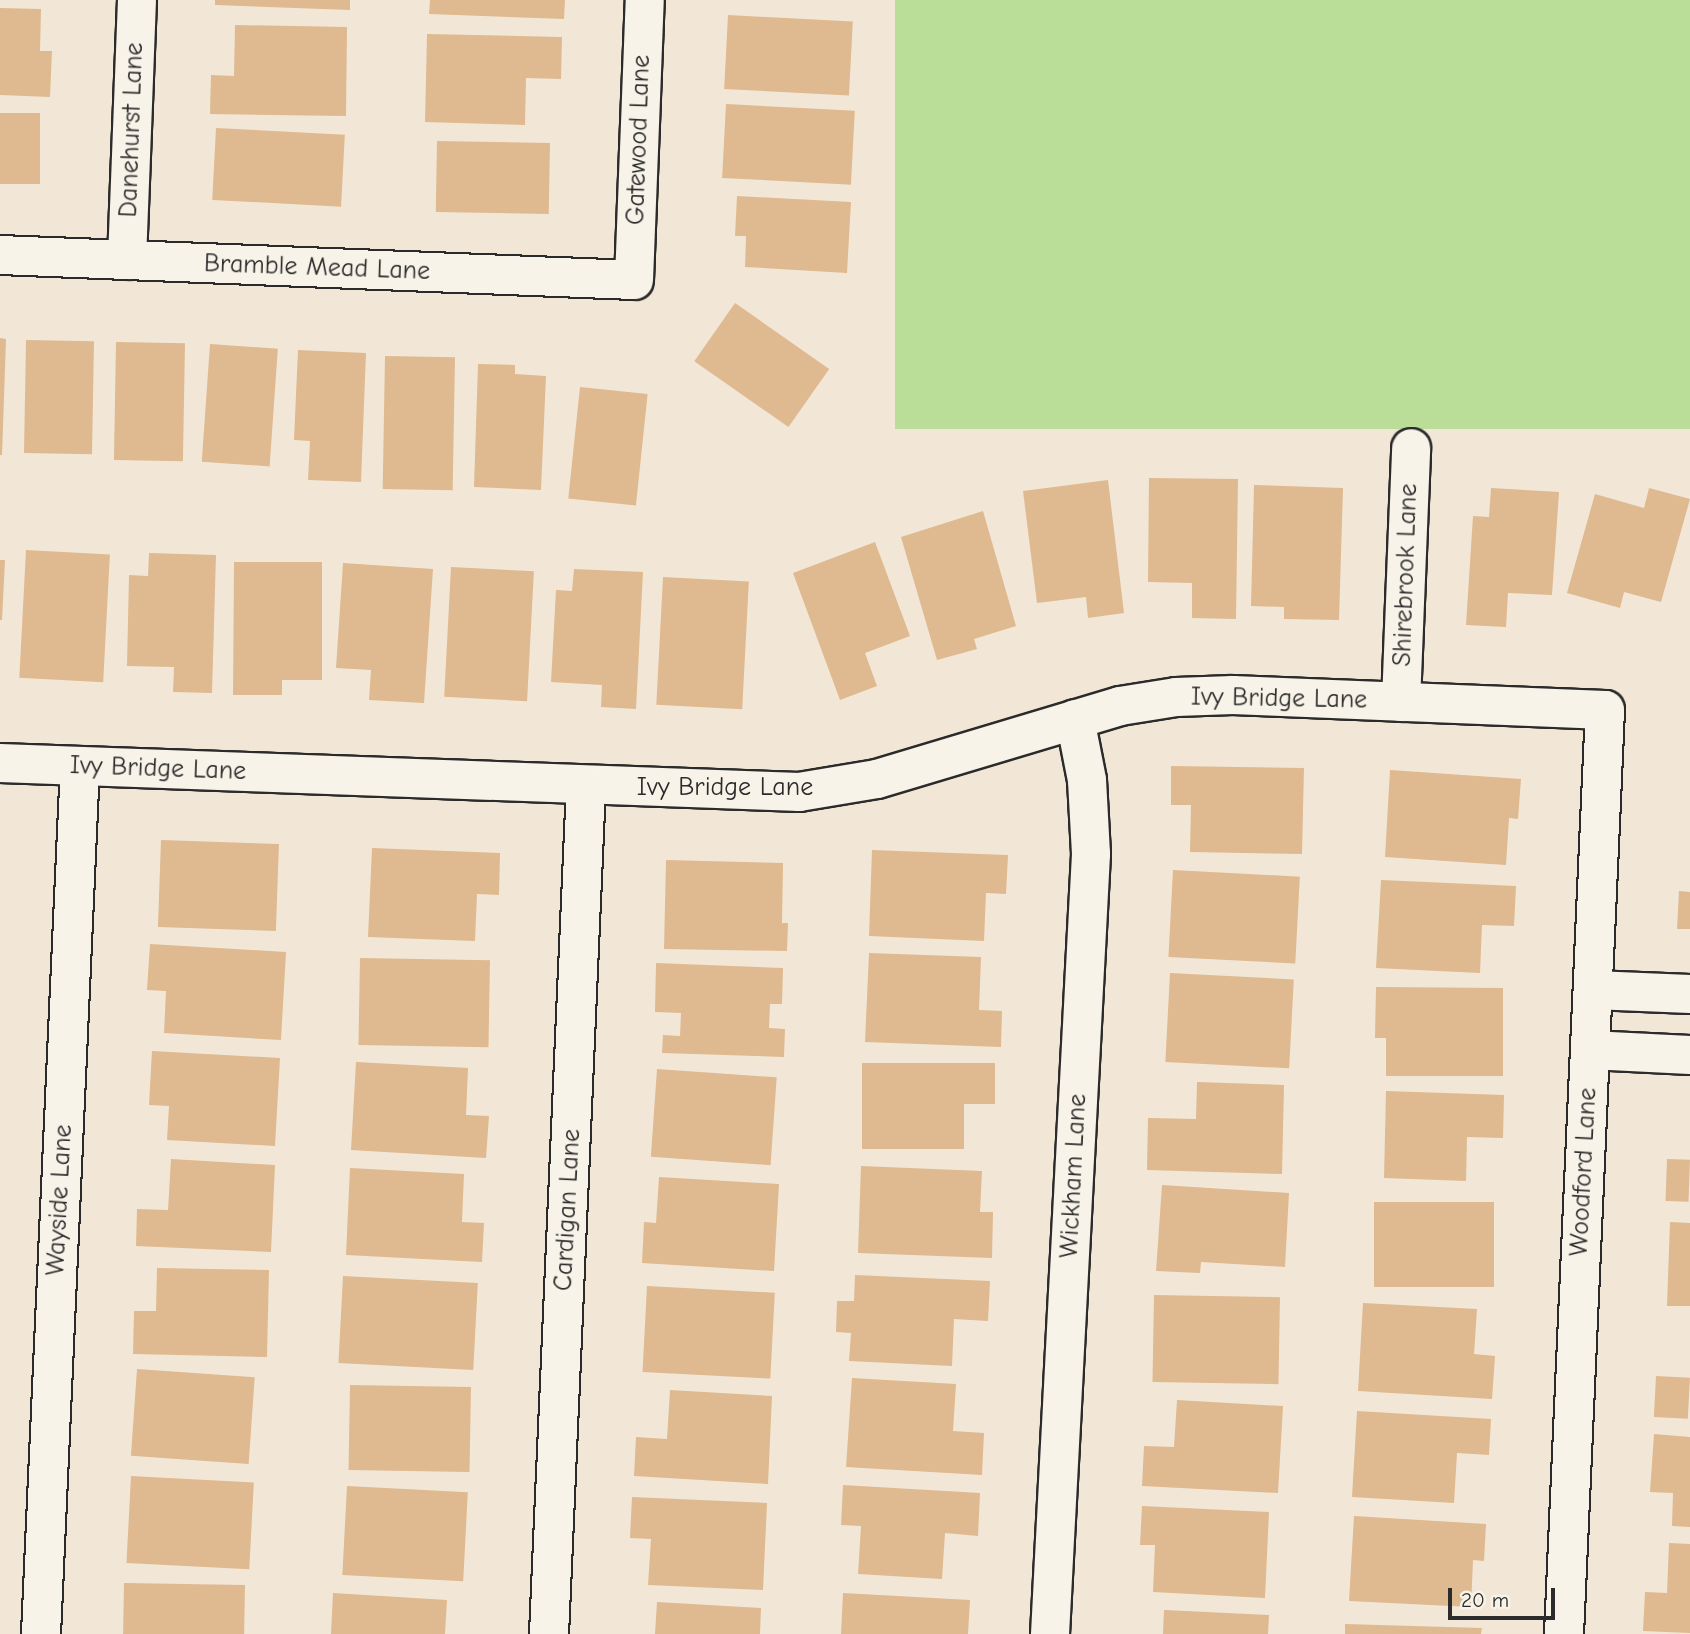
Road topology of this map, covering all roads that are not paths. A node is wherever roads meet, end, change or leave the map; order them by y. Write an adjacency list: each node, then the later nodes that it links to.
1 (137, 0): 4 (street, Danehurst Lane)
2 (645, 0): 5 (street, Gatewood Lane)
3 (0, 255): 4 (street, Bramble Mead Lane)
4 (127, 260): 5 (street, Bramble Mead Lane)
5 (634, 280)
6 (1411, 448): 7 (street, Shirebrook Lane)
7 (1401, 702): 8 (street, Ivy Bridge Lane); 9 (street, Ivy Bridge Lane)
8 (1605, 710): 13 (street, Woodford Lane)
9 (1075, 719): 12 (street, Ivy Bridge Lane); 19 (street, Wickham Lane)
10 (0, 763): 11 (street, Ivy Bridge Lane)
11 (80, 766): 12 (street, Ivy Bridge Lane); 17 (street, Wayside Lane)
12 (586, 786): 18 (street, Cardigan Lane)
13 (1592, 990): 14 (street); 15 (street, Woodford Lane)
14 (1690, 994)
15 (1590, 1050): 16 (street); 20 (street, Woodford Lane)
16 (1690, 1055)
17 (41, 1634)
18 (549, 1634)
19 (1050, 1634)
20 (1564, 1634)

